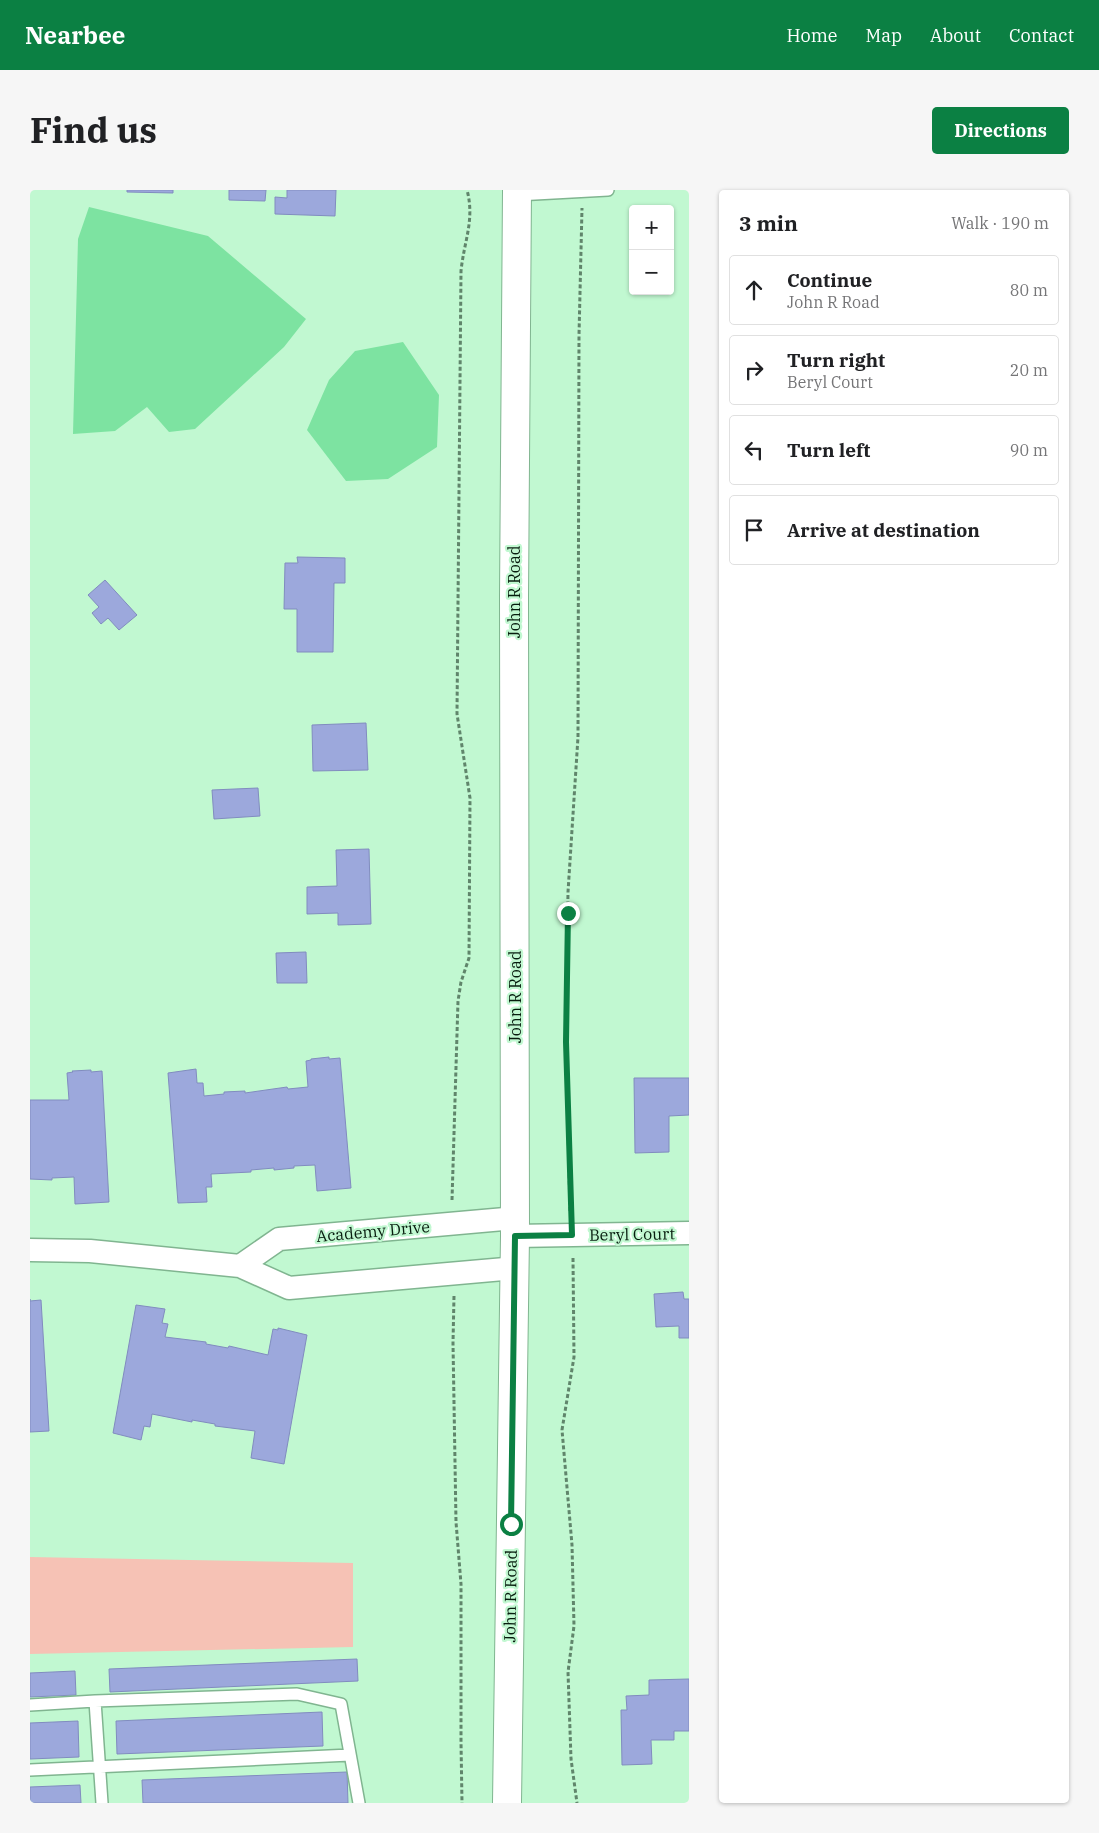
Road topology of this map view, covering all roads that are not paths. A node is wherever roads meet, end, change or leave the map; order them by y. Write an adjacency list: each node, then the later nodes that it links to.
1 (608, 190): 2 (lane)
2 (517, 193): 3 (main road, John R Road)
3 (515, 1227): 4 (street, Beryl Court); 6 (street, Academy Drive); 7 (main road, John R Road)
4 (689, 1233)
5 (30, 1250): 6 (street)
6 (240, 1266): 7 (street)
7 (515, 1268): 15 (main road, John R Road)
8 (95, 1700): 9 (lane); 10 (lane); 11 (lane)
9 (30, 1705)
10 (350, 1755): 11 (lane); 14 (lane)
11 (100, 1767): 12 (lane); 13 (lane)
12 (30, 1770)
13 (102, 1803)
14 (359, 1803)
15 (507, 1803)

